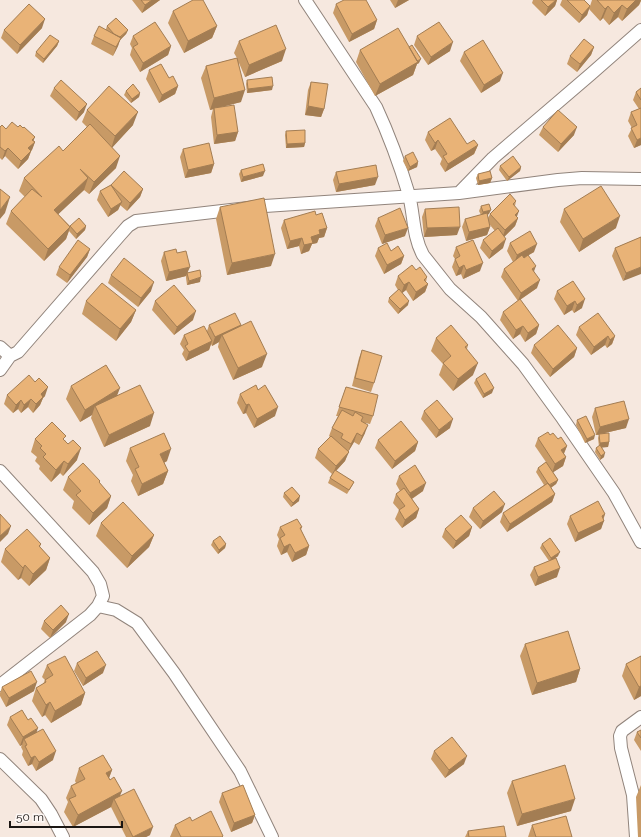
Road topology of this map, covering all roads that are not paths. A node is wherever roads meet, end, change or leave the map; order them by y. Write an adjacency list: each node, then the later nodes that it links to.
1 (305, 0): 5 (street)
2 (641, 30): 4 (street)
3 (641, 179): 4 (street)
4 (459, 193): 5 (street)
5 (409, 196): 7 (street); 10 (street)
6 (0, 347): 7 (street)
7 (10, 356): 8 (street)
8 (0, 370)
9 (0, 471): 11 (street)
10 (641, 542)
11 (98, 606): 12 (street); 16 (street)
12 (0, 685)
13 (641, 717): 17 (street)
14 (0, 759): 15 (street)
15 (63, 837)
16 (272, 837)
17 (636, 837)

